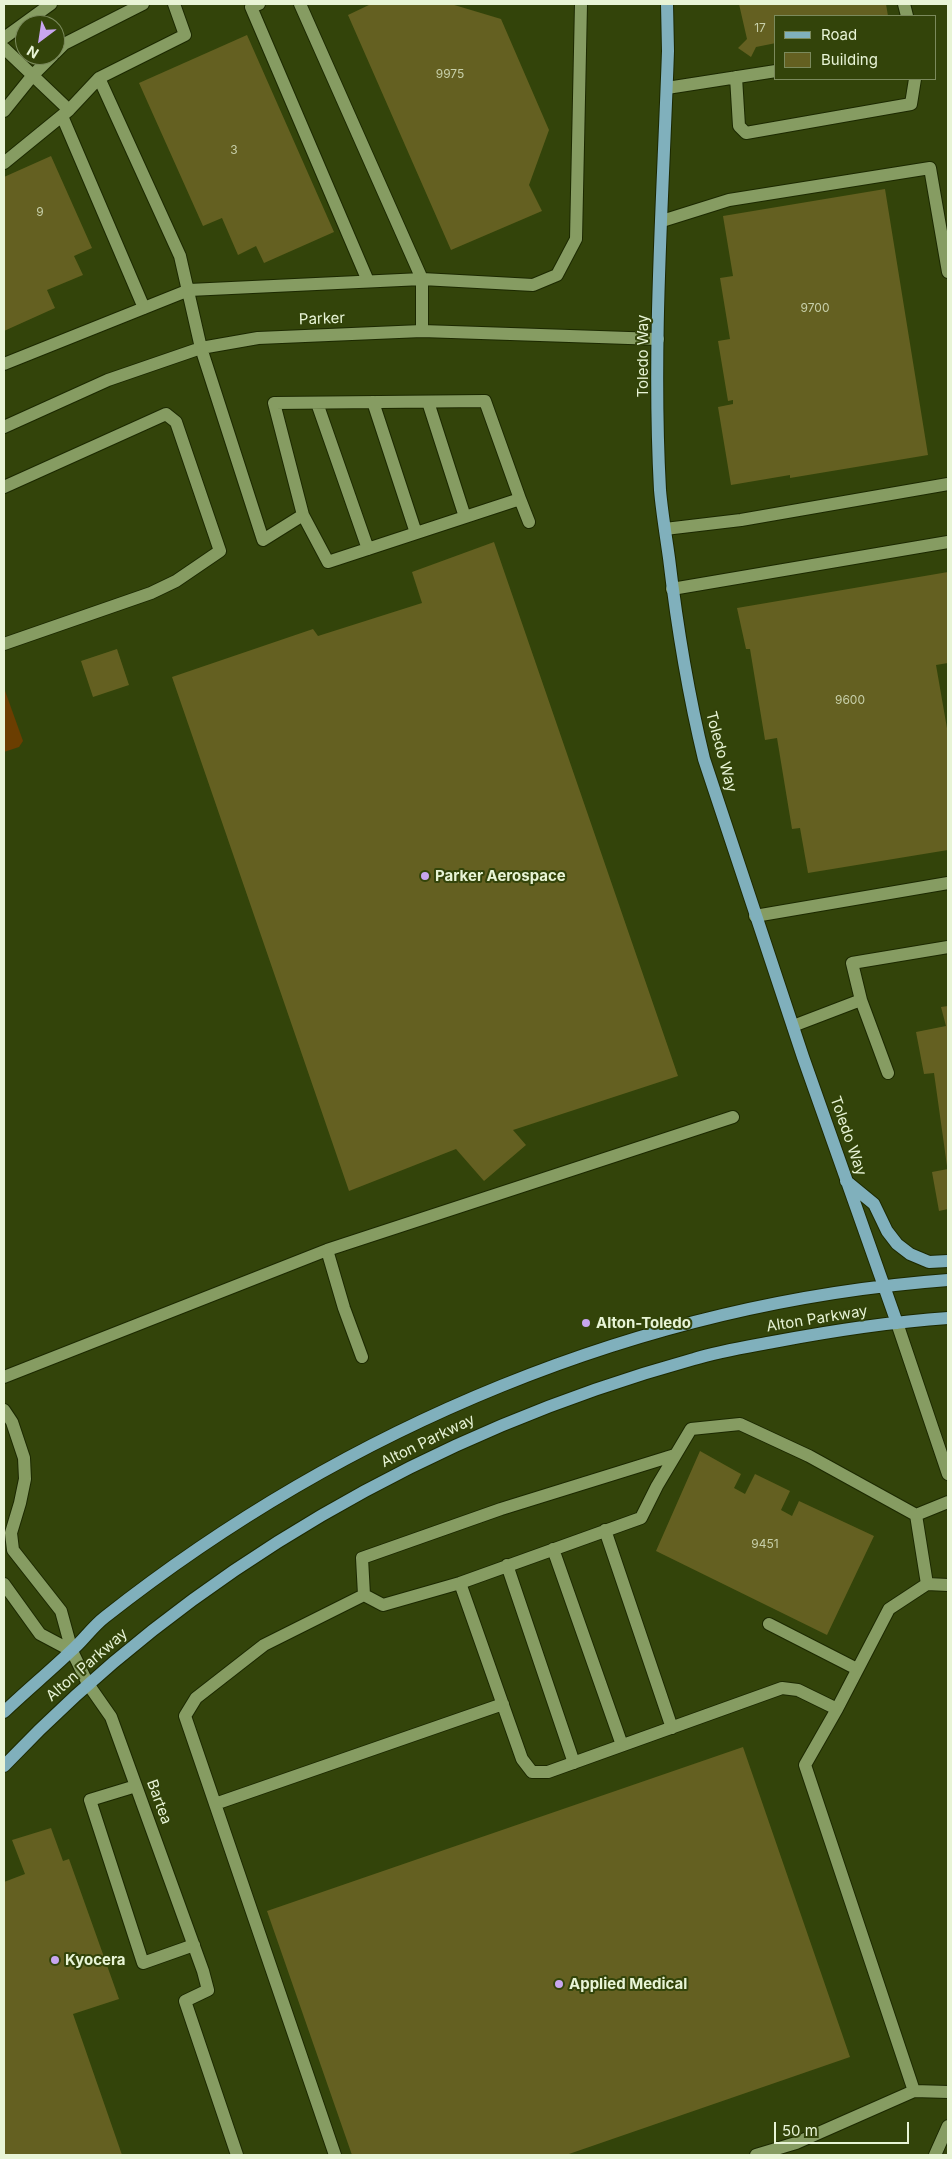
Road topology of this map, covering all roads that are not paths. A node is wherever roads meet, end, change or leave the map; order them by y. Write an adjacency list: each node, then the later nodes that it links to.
1 (51, 4): 8 (street)
2 (143, 4): 9 (street)
3 (174, 4): 15 (street)
4 (259, 4): 24 (street)
5 (300, 4): 23 (street)
6 (581, 4): 23 (street)
7 (667, 4): 17 (main road, Toledo Way)
8 (4, 38)
9 (65, 43)
10 (4, 48): 13 (street)
11 (44, 65): 13 (street)
12 (774, 71): 14 (street)
13 (33, 76): 18 (street); 19 (street)
14 (736, 77): 16 (street); 17 (street)
15 (99, 78): 19 (street); 25 (street)
16 (915, 80)
17 (667, 88): 21 (main road, Toledo Way)
18 (4, 111)
19 (66, 113): 20 (street); 26 (street)
20 (4, 163)
21 (662, 220): 22 (street); 28 (main road, Toledo Way)
22 (948, 272)
23 (422, 279): 24 (street); 27 (street)
24 (368, 281): 25 (street)
25 (188, 290): 26 (street); 29 (street)
26 (144, 308): 30 (street)
27 (422, 331): 28 (street, Parker); 29 (street, Parker)
28 (658, 339): 41 (main road, Toledo Way)
29 (201, 348): 34 (street, Parker); 38 (street)
30 (4, 364)
31 (373, 402): 32 (street); 33 (street); 42 (street)
32 (428, 402): 37 (street); 39 (street)
33 (317, 403): 38 (street); 44 (street)
34 (4, 427)
35 (948, 484): 41 (street)
36 (4, 487): 46 (street)
37 (520, 500): 39 (street); 40 (street)
38 (303, 515): 44 (street)
39 (466, 517): 42 (street)
40 (529, 522)
41 (665, 529): 45 (main road, Toledo Way)
42 (416, 533): 44 (street)
43 (948, 542): 45 (street)
44 (368, 549)
45 (672, 589): 48 (main road, Toledo Way)
46 (4, 644)
47 (948, 883): 48 (street)
48 (755, 916): 51 (main road, Toledo Way)
49 (948, 947): 50 (street)
50 (861, 1000): 51 (street); 52 (street)
51 (793, 1026): 54 (main road, Toledo Way)
52 (888, 1073)
53 (733, 1117): 55 (street)
54 (846, 1181): 56 (main road); 58 (main road, Toledo Way)
55 (328, 1250): 61 (street); 62 (street)
56 (948, 1261)
57 (948, 1280): 58 (main road, Alton Parkway)
58 (883, 1287): 60 (main road, Toledo Way); 77 (main road, Alton Parkway)
59 (948, 1318): 60 (main road, Alton Parkway)
60 (897, 1323): 65 (street, Toledo Way); 79 (main road, Alton Parkway)
61 (362, 1357)
62 (4, 1377)
63 (4, 1410): 77 (street, Bartea)
64 (675, 1455): 67 (street); 68 (street); 75 (street)
65 (948, 1474)
66 (948, 1502): 67 (street)
67 (916, 1515): 73 (street)
68 (605, 1530): 69 (street); 83 (street)
69 (553, 1549): 70 (street); 84 (street)
70 (506, 1565): 71 (street); 85 (street)
71 (460, 1583): 75 (street); 80 (street)
72 (4, 1584): 77 (street)
73 (928, 1584): 74 (street); 78 (street)
74 (948, 1585)
75 (364, 1595): 88 (street)
76 (769, 1624): 78 (street)
77 (72, 1651): 79 (street, Bartea); 82 (main road, Alton Parkway)
78 (857, 1668): 81 (street)
79 (88, 1684): 86 (main road, Alton Parkway); 87 (street, Bartea)
80 (503, 1704): 85 (street); 88 (street)
81 (837, 1709): 83 (street); 90 (street)
82 (4, 1712)
83 (672, 1728): 84 (street)
84 (622, 1746): 85 (street)
85 (574, 1763)
86 (4, 1766)
87 (136, 1786): 89 (street, Bartea); 89 (street)
88 (215, 1804): 94 (street)
89 (194, 1945): 93 (street, Bartea)
90 (914, 2091): 91 (street); 95 (street)
91 (948, 2092)
92 (948, 2126): 96 (street)
93 (237, 2155)
94 (335, 2155)
95 (756, 2155)
96 (935, 2155)

